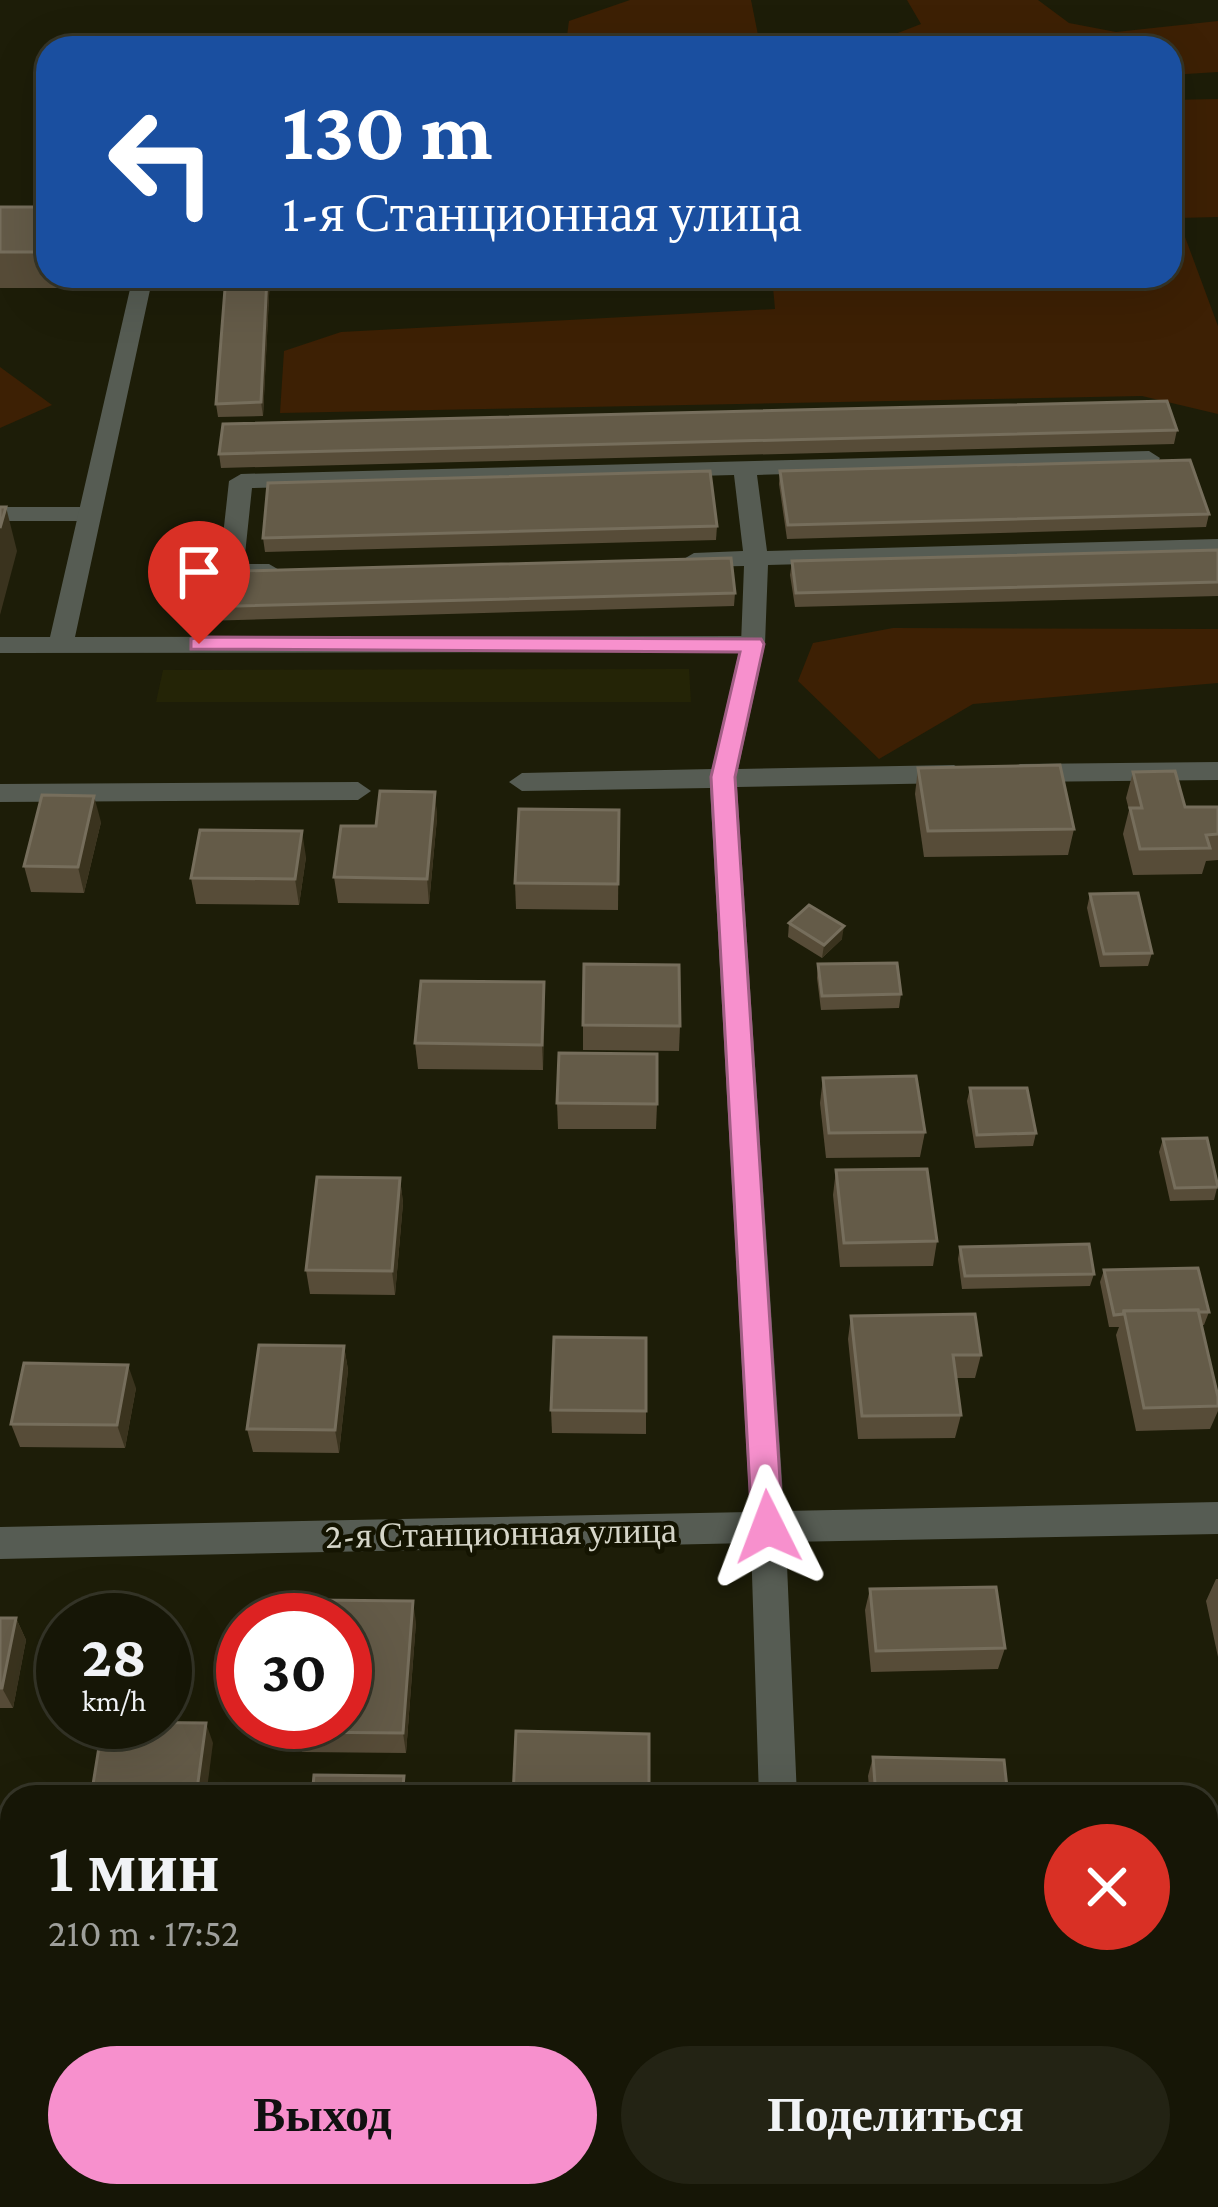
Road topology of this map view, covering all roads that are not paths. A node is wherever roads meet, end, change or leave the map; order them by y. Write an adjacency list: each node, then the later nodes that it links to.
1 (140, 288): 5 (street)
2 (1149, 458): 3 (street)
3 (745, 468): 7 (street); 9 (street)
4 (0, 514): 5 (street)
5 (87, 514): 10 (street)
6 (1218, 546): 7 (street)
7 (756, 558): 8 (street); 11 (street)
8 (661, 561)
9 (303, 570)
10 (61, 644): 11 (street); 12 (street)
11 (753, 644): 14 (street)
12 (0, 646)
13 (1218, 771): 14 (street)
14 (723, 777): 15 (street); 19 (street)
15 (522, 782)
16 (358, 790): 17 (street)
17 (0, 794)
18 (1218, 1518): 19 (street, 2-я Станционная улица)
19 (768, 1527): 20 (street, 2-я Станционная улица); 21 (street)
20 (0, 1543)
21 (778, 1785)

